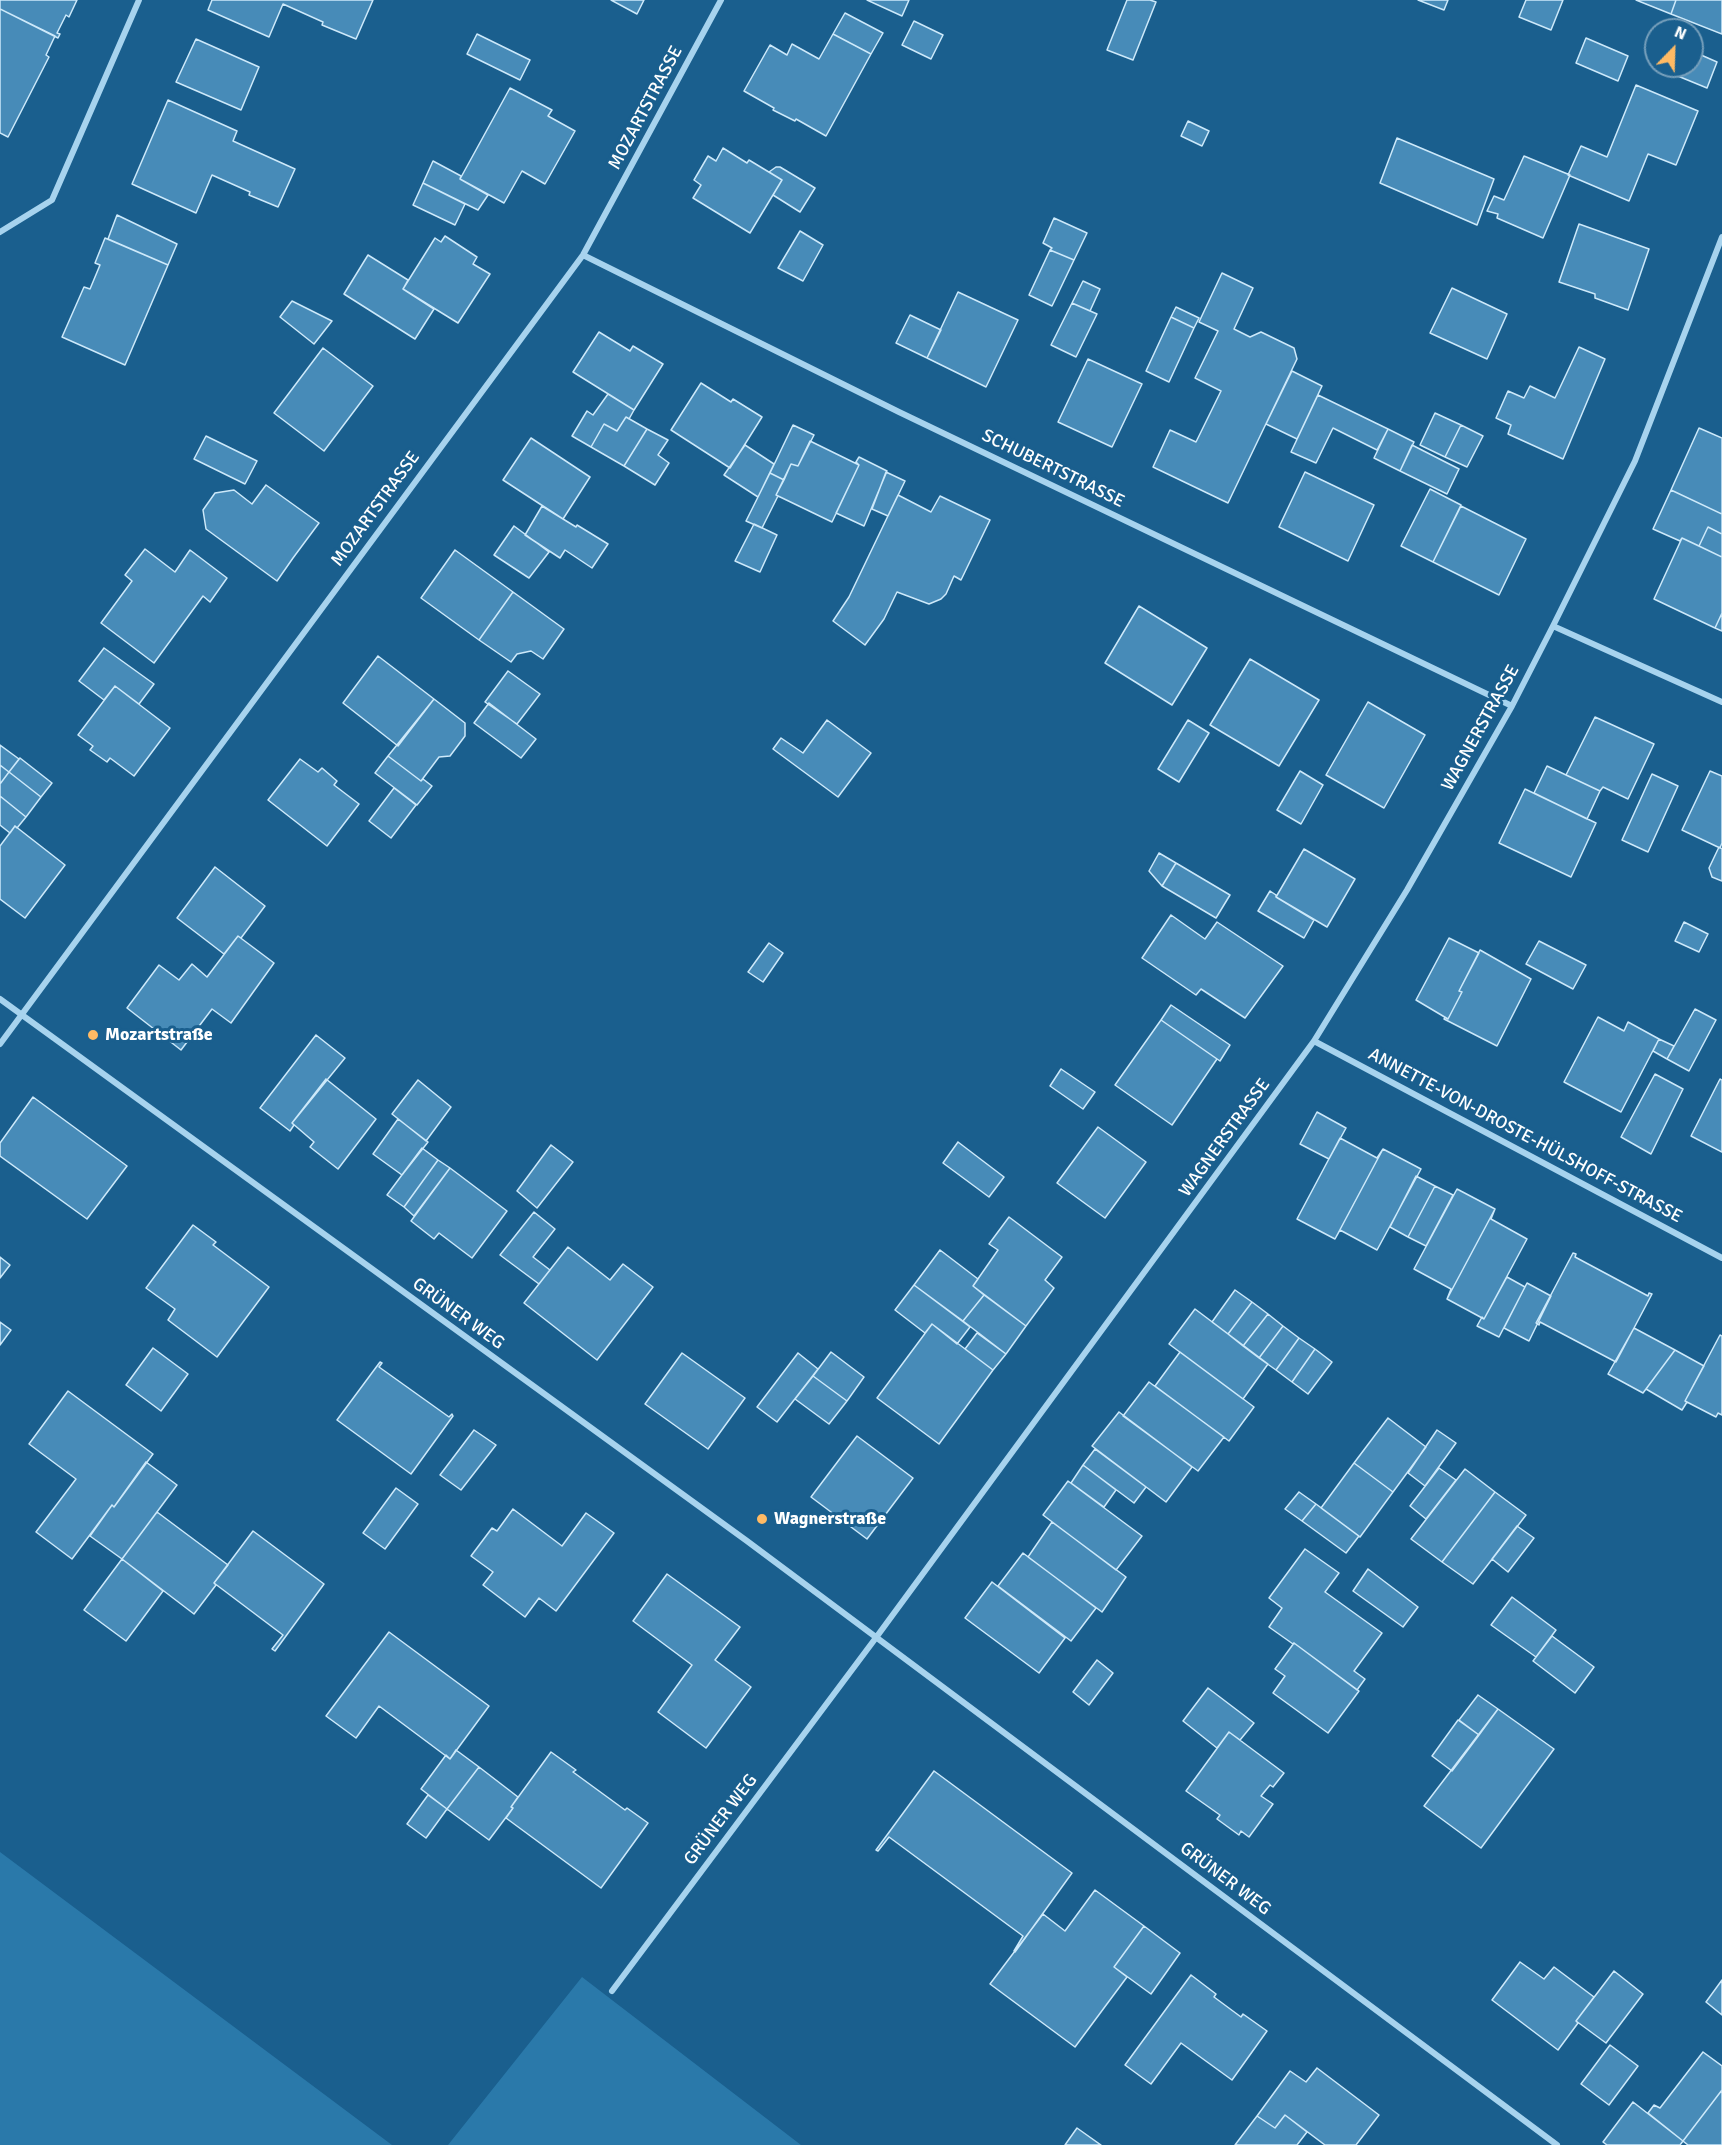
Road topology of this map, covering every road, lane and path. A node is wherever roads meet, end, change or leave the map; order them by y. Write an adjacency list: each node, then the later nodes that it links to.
1 (138, 0): 3 (street)
2 (721, 0): 5 (street, MOZARTSTRASSE)
3 (0, 232)
4 (1722, 237): 6 (street, WAGNERSTRASSE)
5 (583, 255): 8 (street, SCHUBERTSTRASSE); 10 (street, MOZARTSTRASSE)
6 (1553, 626): 7 (street); 8 (street, WAGNERSTRASSE)
7 (1722, 702)
8 (1512, 706): 11 (street, WAGNERSTRASSE)
9 (0, 999): 10 (street, GRÜNER WEG)
10 (22, 1015): 12 (street); 14 (street, GRÜNER WEG)
11 (1314, 1041): 13 (street, ANNETTE-VON-DROSTE-HÜLSHOFF-STRASSE); 14 (street, WAGNERSTRASSE)
12 (0, 1044)
13 (1722, 1257)
14 (875, 1639): 15 (street, GRÜNER WEG); 16 (street, GRÜNER WEG)
15 (612, 1991)
16 (1557, 2145)

